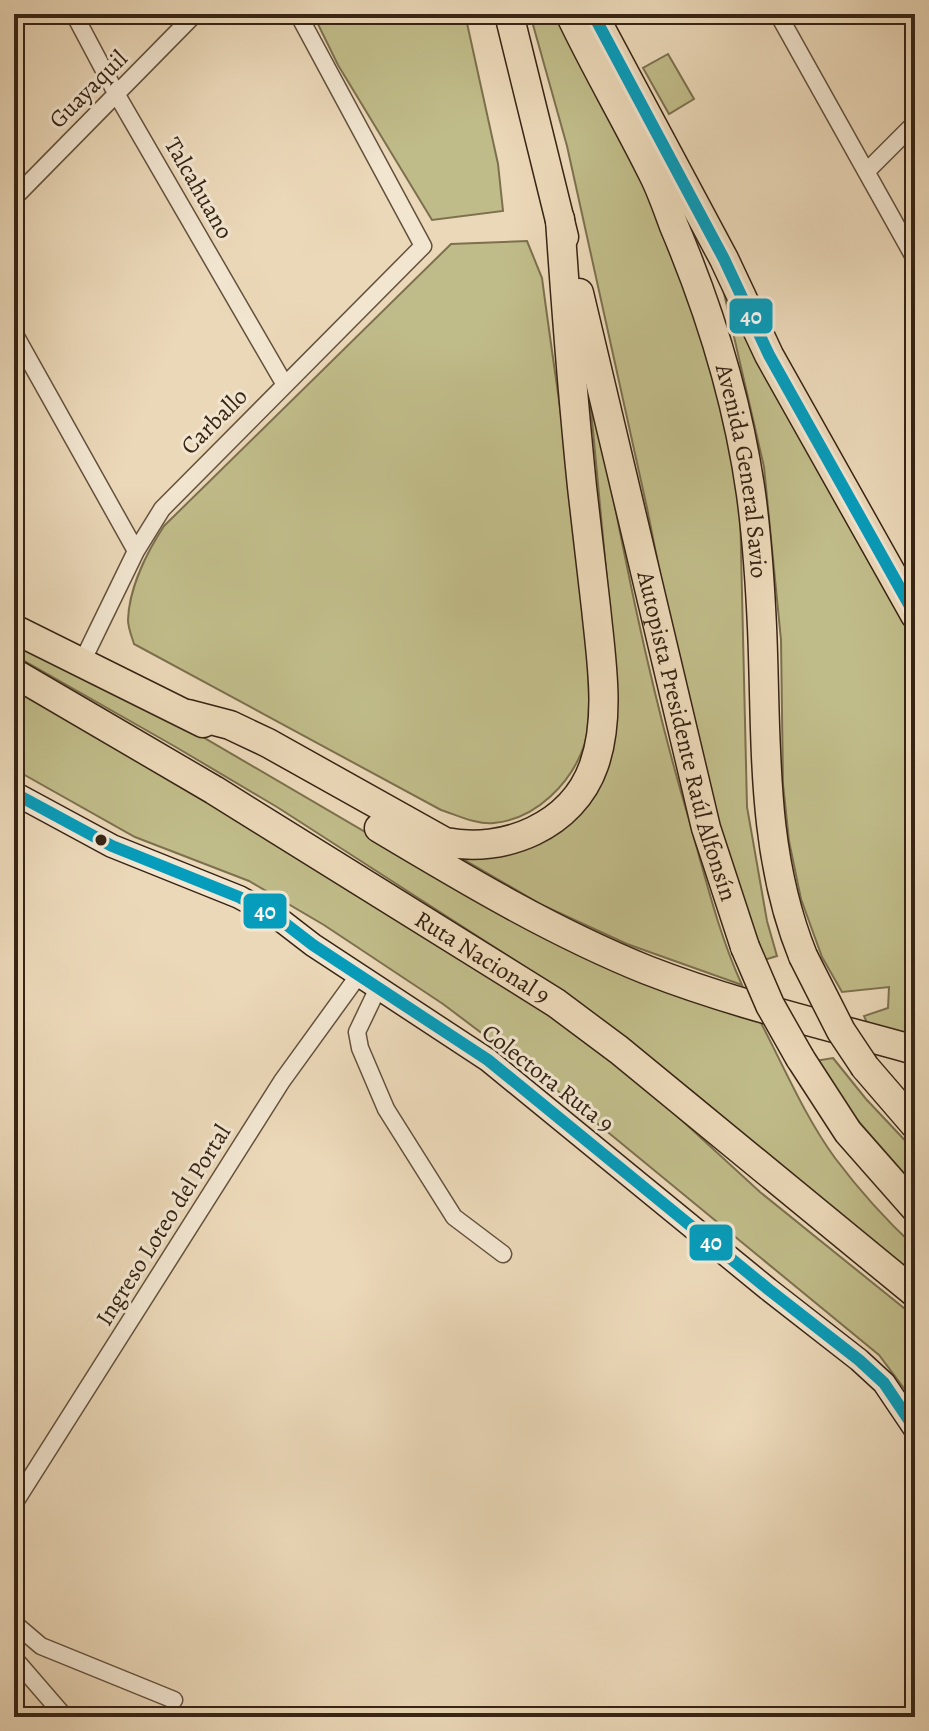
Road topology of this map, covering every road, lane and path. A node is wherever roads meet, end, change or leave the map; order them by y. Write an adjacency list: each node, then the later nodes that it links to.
1 (74, 14): 8 (street, Talcahuano)
2 (195, 14): 8 (street, Guayaquil)
3 (298, 14): 15 (street, Carballo)
4 (509, 14): 12 (highway)
5 (570, 14): 26 (highway, Avenida General Savio, bridge)
6 (593, 14): 17 (highway)
7 (778, 14): 10 (street)
8 (117, 95): 11 (street, Guayaquil); 15 (street, Talcahuano)
9 (915, 123): 10 (street)
10 (867, 171): 13 (street)
11 (14, 198)
12 (560, 219): 21 (highway); 27 (highway, Autopista Presidente Raúl Alfonsín, bridge)
13 (915, 259)
14 (14, 333): 16 (street)
15 (285, 385): 16 (street, Carballo)
16 (136, 551): 19 (street, Carballo)
17 (915, 615)
18 (14, 629): 19 (highway)
19 (82, 662): 21 (highway)
20 (14, 673): 29 (highway, Ruta Nacional 9)
21 (188, 714): 25 (highway)
22 (14, 793): 23 (street, Colectora Ruta 9)
23 (358, 976): 24 (street, Colectora Ruta 9); 31 (street, Ingreso Loteo del Portal)
24 (378, 988): 28 (street); 30 (street, Colectora Ruta 9)
25 (915, 1050)
26 (915, 1125)
27 (915, 1208)
28 (503, 1254)
29 (915, 1293)
30 (915, 1429)
31 (14, 1504)
32 (14, 1623): 34 (street)
33 (14, 1658): 35 (street)
34 (174, 1700)
35 (65, 1717)

